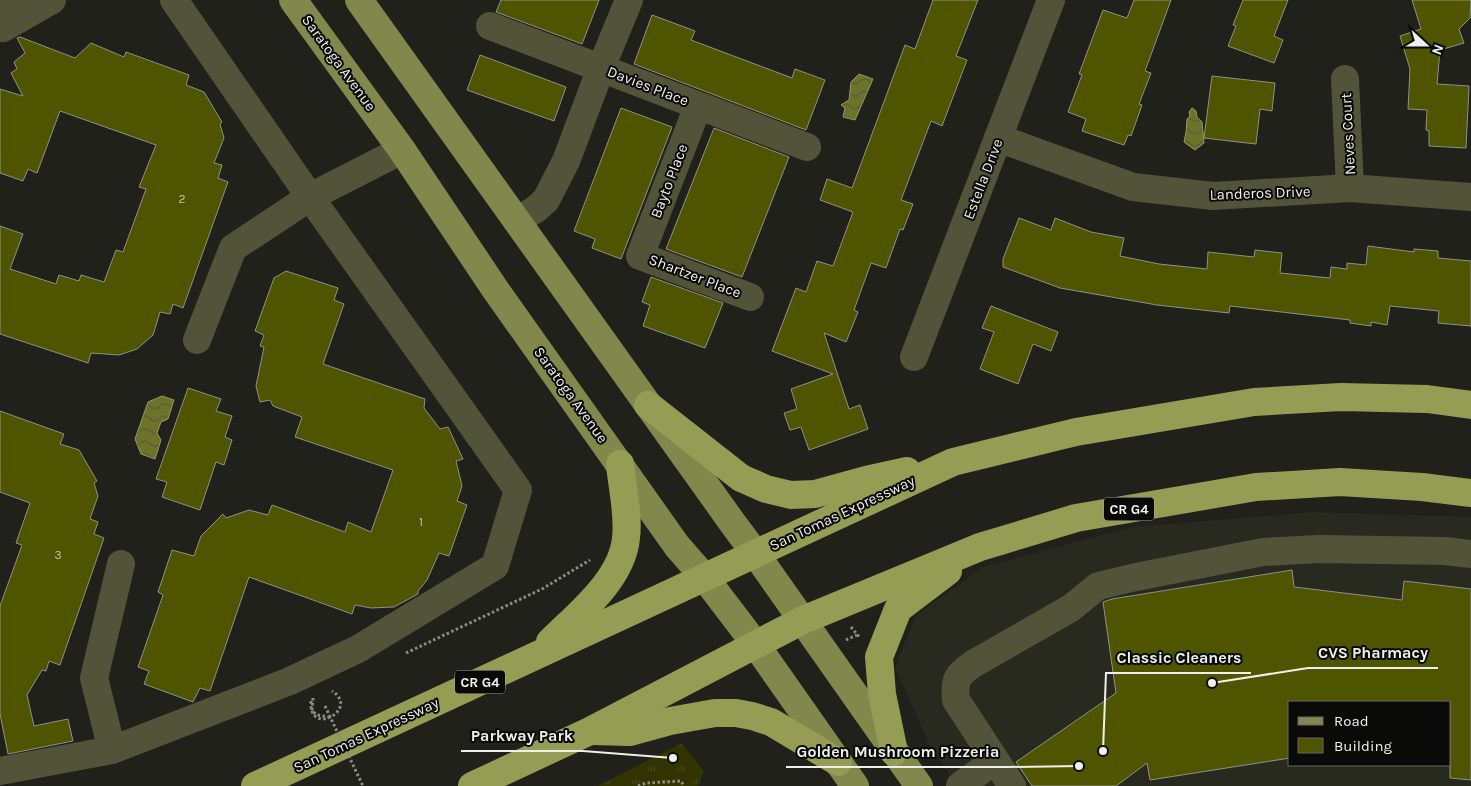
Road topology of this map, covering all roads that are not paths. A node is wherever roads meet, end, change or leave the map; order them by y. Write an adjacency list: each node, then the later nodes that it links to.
1 (15, 0): 9 (street)
2 (52, 0): 9 (street)
3 (174, 0): 17 (street)
4 (293, 0): 15 (main road, Saratoga Avenue)
5 (359, 0): 19 (main road)
6 (629, 0): 10 (street)
7 (1051, 0): 13 (street, Estella Drive)
8 (490, 26): 10 (street, Davies Place)
9 (1, 29)
10 (601, 68): 12 (street, Davies Place); 19 (street)
11 (1345, 79): 16 (street, Neves Court)
12 (698, 106): 14 (street, Davies Place); 20 (street, Bayto Place)
13 (998, 138): 16 (street, Landeros Drive); 23 (street, Estella Drive)
14 (807, 147)
15 (402, 150): 17 (street); 27 (main road, Saratoga Avenue)
16 (1350, 188): 18 (street, Landeros Drive)
17 (310, 197): 22 (street); 38 (street)
18 (1471, 197)
19 (517, 221): 24 (main road)
20 (640, 256): 21 (street, Shartzer Place)
21 (750, 297)
22 (197, 340)
23 (914, 357)
24 (648, 405): 26 (highway); 30 (main road)
25 (1471, 405): 26 (highway, San Tomas Expressway / CR G4)
26 (953, 462): 30 (highway, San Tomas Expressway / CR G4)
27 (620, 464): 33 (main road, Saratoga Avenue); 36 (highway)
28 (1471, 493): 29 (highway, CR G4)
29 (980, 547): 34 (highway, CR G4); 39 (highway)
30 (755, 552): 33 (highway, San Tomas Expressway / CR G4); 34 (main road)
31 (1471, 554): 40 (street)
32 (121, 564): 38 (street)
33 (705, 578): 35 (main road, Saratoga Avenue); 36 (highway, San Tomas Expressway / CR G4)
34 (803, 620): 35 (highway, CR G4); 39 (main road)
35 (756, 645): 37 (highway, CR G4); 41 (main road, Saratoga Avenue)
36 (497, 675): 43 (highway, San Tomas Expressway / CR G4)
37 (590, 730): 41 (highway); 44 (highway, CR G4)
38 (112, 750): 42 (street)
39 (894, 752): 46 (main road)
40 (995, 760): 47 (street); 48 (street)
41 (838, 762): 45 (main road, Saratoga Avenue)
42 (0, 771)
43 (256, 786)
44 (472, 786)
45 (855, 786)
46 (918, 786)
47 (960, 786)
48 (1012, 786)

